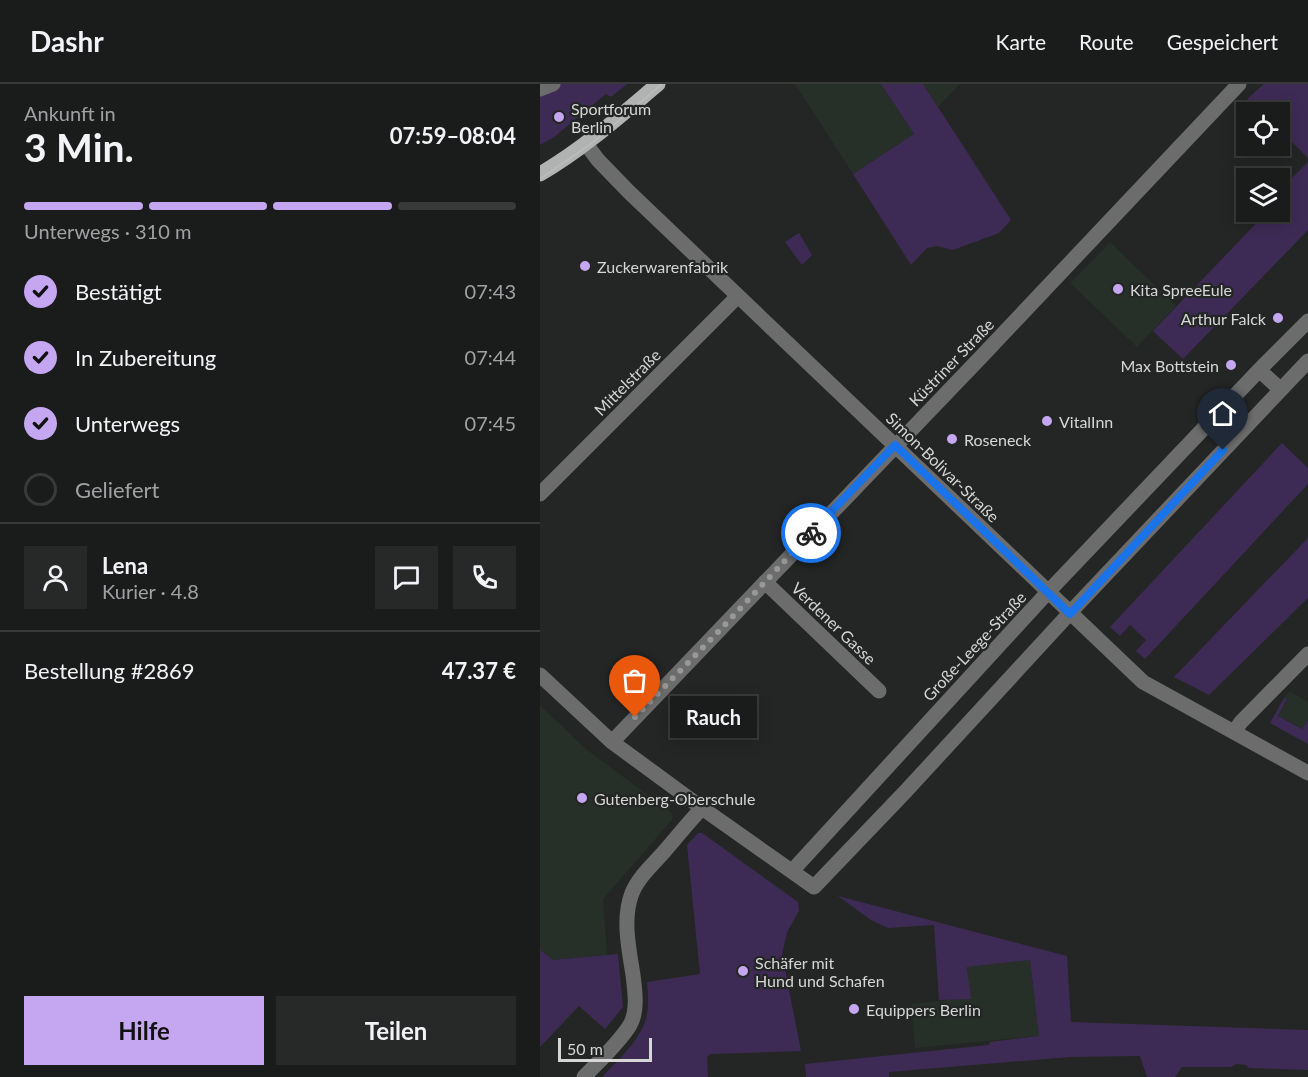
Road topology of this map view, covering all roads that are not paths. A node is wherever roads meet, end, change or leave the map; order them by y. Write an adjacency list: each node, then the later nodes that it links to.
1 (553, 84): 4 (street)
2 (658, 84): 5 (main road)
3 (1234, 86): 12 (street, Küstriner Straße)
4 (540, 89)
5 (586, 144): 6 (main road); 7 (street, Simon-Bolivar-Straße)
6 (540, 174)
7 (738, 296): 12 (street, Simon-Bolivar-Straße); 13 (street, Mittelstraße)
8 (1308, 321): 10 (street, Große-Leege-Straße)
9 (1308, 362): 11 (street)
10 (1259, 370): 11 (street); 15 (street, Große-Leege-Straße)
11 (1280, 390): 16 (street)
12 (895, 445): 14 (street, Küstriner Straße); 15 (street, Simon-Bolivar-Straße)
13 (540, 494)
14 (765, 582): 19 (street, Verdener Gasse); 21 (street, Küstriner Straße)
15 (1048, 592): 16 (street, Simon-Bolivar-Straße); 24 (street, Große-Leege-Straße)
16 (1070, 614): 20 (street, Simon-Bolivar-Straße); 24 (street)
17 (1308, 654): 20 (street)
18 (540, 675): 21 (street)
19 (879, 691)
20 (1234, 732): 22 (street, Simon-Bolivar-Straße)
21 (612, 742): 23 (street)
22 (1308, 773)
23 (702, 808): 24 (street); 25 (street)
24 (792, 871)
25 (584, 1077)

